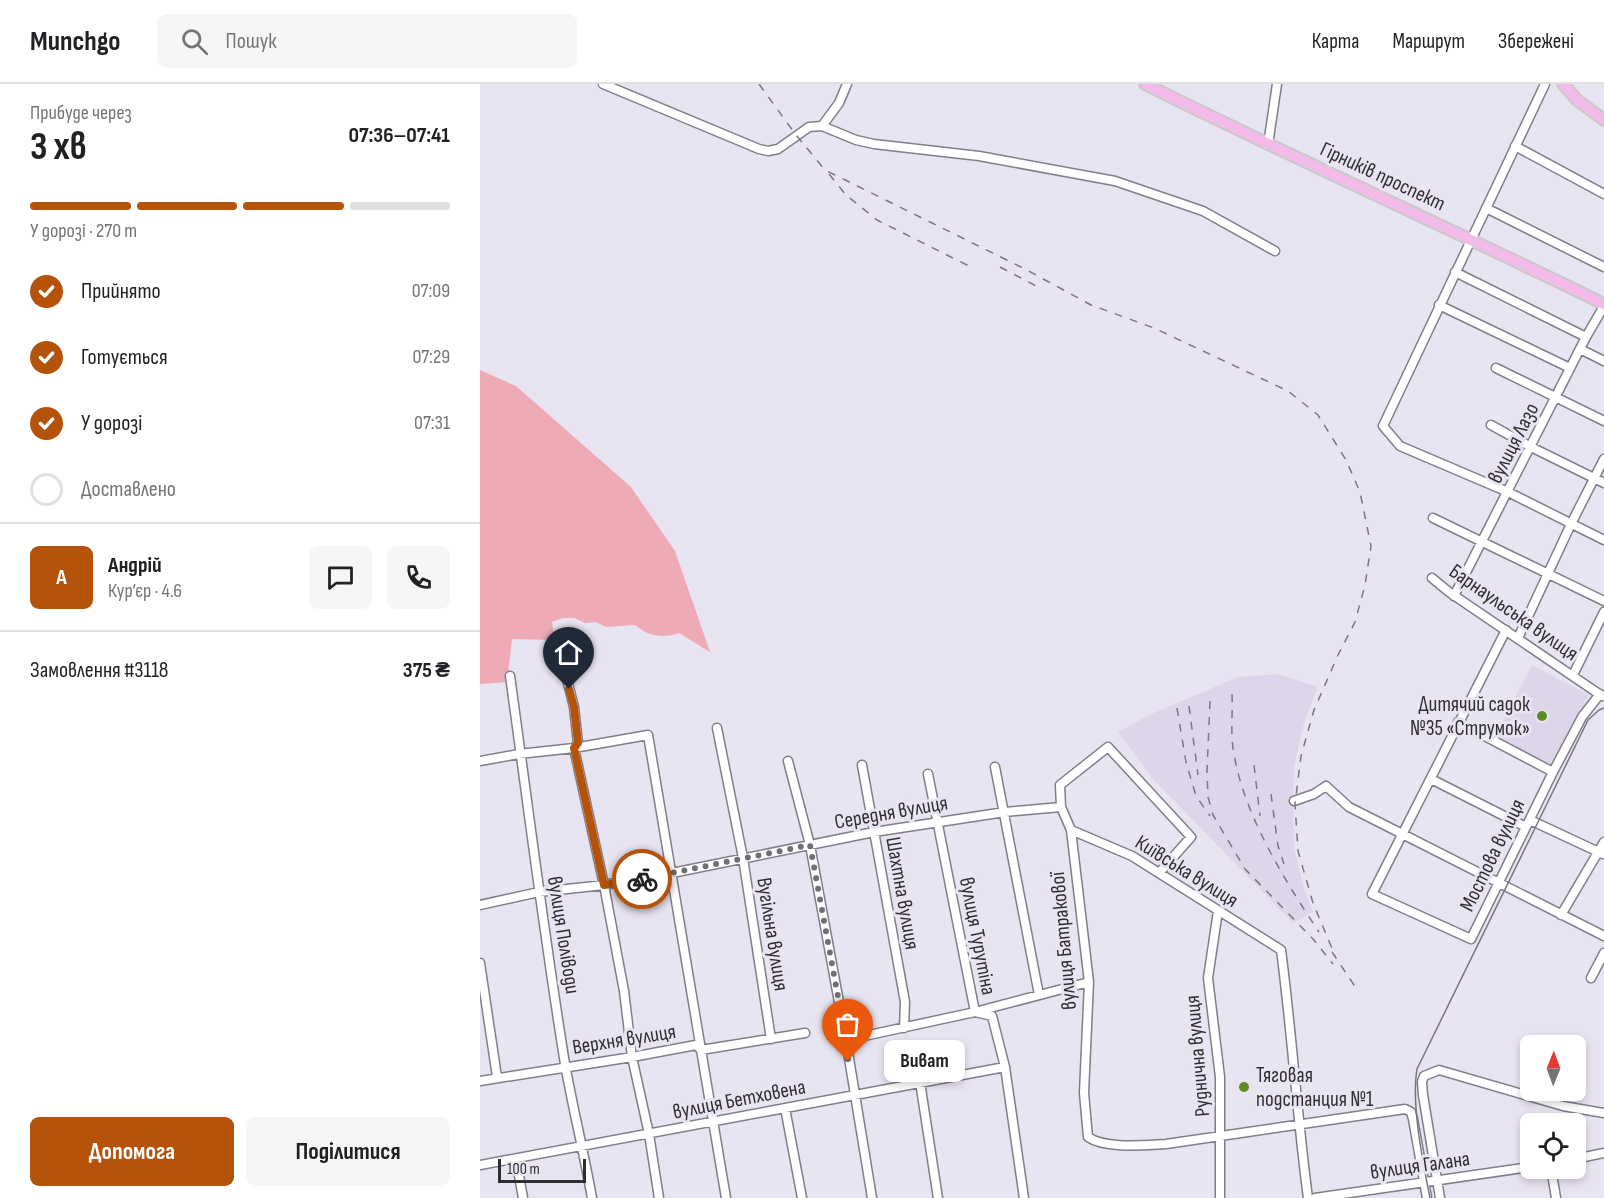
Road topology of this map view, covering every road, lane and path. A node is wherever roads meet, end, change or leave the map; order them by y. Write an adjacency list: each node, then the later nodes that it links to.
1 (603, 84): 8 (street)
2 (847, 84): 8 (street)
3 (1145, 84): 9 (main road, Гірників проспект)
4 (1277, 84): 9 (street)
5 (1545, 84): 10 (street)
6 (1563, 84): 7 (main road)
7 (1604, 120)
8 (822, 126): 14 (street)
9 (1268, 145): 13 (main road, Гірників проспект)
10 (1515, 146): 11 (street); 12 (street)
11 (1604, 194)
12 (1486, 208): 13 (street); 15 (street)
13 (1471, 238): 16 (street); 18 (main road, Гірників проспект)
14 (1275, 251)
15 (1604, 267)
16 (1455, 272): 17 (street); 19 (street)
17 (1439, 305): 23 (street); 31 (street)
18 (1604, 305): 19 (street, вулиця Лазо)
19 (1586, 337): 20 (street, вулиця Лазо)
20 (1580, 349): 21 (street); 23 (street, вулиця Лазо)
21 (1604, 361)
22 (1496, 368): 24 (street)
23 (1570, 368): 24 (street, вулиця Лазо)
24 (1556, 397): 25 (street); 27 (street, вулиця Лазо)
25 (1604, 422)
26 (1491, 425): 27 (street)
27 (1531, 447): 29 (street); 31 (street, вулиця Лазо)
28 (1604, 459): 29 (street)
29 (1594, 478): 30 (street); 33 (street)
30 (1604, 483)
31 (1508, 492): 33 (street); 35 (street, вулиця Лазо)
32 (1433, 518): 35 (street)
33 (1571, 524): 34 (street); 36 (street)
34 (1604, 540)
35 (1482, 542): 36 (street); 38 (street, вулиця Лазо)
36 (1548, 573): 39 (street); 43 (street)
37 (1432, 578): 38 (street, Барнаульська вулиця)
38 (1454, 596): 42 (street, Барнаульська вулиця)
39 (1604, 601)
40 (1604, 612): 41 (street)
41 (1600, 628): 45 (street)
42 (1506, 630): 43 (street, Барнаульська вулиця); 48 (street)
43 (1518, 638): 45 (street, Барнаульська вулиця)
44 (560, 652): 50 (street)
45 (1573, 675): 47 (street, Барнаульська вулиця)
46 (510, 676): 51 (street, вулиця Поліводи)
47 (1602, 695): 56 (street, Мостова вулиця)
48 (1458, 722): 56 (street); 58 (street)
49 (717, 728): 70 (street, Вугільна вулиця)
50 (574, 748): 51 (street); 71 (street); 74 (street)
51 (519, 754): 52 (street); 75 (street, вулиця Поліводи)
52 (480, 761)
53 (788, 761): 68 (street)
54 (862, 765): 65 (street, Шахтна вулиця)
55 (995, 767): 61 (street)
56 (1553, 772): 63 (street, Мостова вулиця)
57 (928, 774): 62 (street, вулиця Турутіна)
58 (1431, 779): 63 (street); 66 (street)
59 (1294, 801): 66 (street)
60 (1061, 807): 61 (street, Середня вулиця); 64 (street, вулиця Батракової); 72 (street)
61 (1005, 812): 62 (street, Середня вулиця); 84 (street)
62 (938, 822): 65 (street, Середня вулиця); 85 (street, вулиця Турутіна)
63 (1528, 823): 69 (street); 73 (street, Мостова вулиця)
64 (1071, 830): 72 (street, Київська вулиця); 83 (street, вулиця Батракової)
65 (874, 832): 68 (street, Середня вулиця); 86 (street, Шахтна вулиця)
66 (1402, 834): 73 (street); 73 (street, Мостова вулиця)
67 (1604, 842): 69 (street)
68 (810, 845): 70 (street, Середня вулиця); 89 (street)
69 (1601, 853): 78 (street)
70 (743, 858): 71 (street, Середня вулиця); 88 (street, Вугільна вулиця)
71 (672, 873): 74 (street, Середня вулиця); 90 (street)
72 (1159, 873): 77 (street, Київська вулиця)
73 (1499, 884): 78 (street)
74 (604, 885): 75 (street, Середня вулиця); 91 (street)
75 (539, 892): 76 (street, Середня вулиця); 92 (street, вулиця Поліводи)
76 (480, 905)
77 (1218, 911): 101 (street, Київська вулиця); 103 (street, Руднична вулиця)
78 (1561, 915): 79 (street)
79 (1604, 936)
80 (1604, 953): 82 (street)
81 (480, 963): 94 (street)
82 (1592, 978)
83 (1089, 982): 84 (street); 103 (street, вулиця Батракової)
84 (1039, 995): 85 (street)
85 (975, 1012): 86 (street); 93 (street, вулиця Турутіна)
86 (904, 1028): 89 (street)
87 (805, 1033): 88 (street, Верхня вулиця)
88 (771, 1039): 90 (street, Верхня вулиця)
89 (846, 1040): 97 (street)
90 (701, 1050): 91 (street, Верхня вулиця); 100 (street)
91 (632, 1057): 92 (street, Верхня вулиця); 102 (street)
92 (566, 1066): 94 (street, Верхня вулиця); 104 (street, вулиця Поліводи)
93 (1005, 1067): 96 (street, вулиця Бетховена); 120 (street, вулиця Турутіна)
94 (497, 1077): 95 (street, Верхня вулиця)
95 (480, 1081)
96 (920, 1082): 97 (street, вулиця Бетховена); 119 (street)
97 (854, 1096): 98 (street, вулиця Бетховена); 118 (street)
98 (785, 1108): 100 (street, вулиця Бетховена); 117 (street)
99 (1604, 1113): 111 (street)
100 (714, 1122): 102 (street, вулиця Бетховена); 116 (street)
101 (1298, 1124): 103 (street); 112 (street); 122 (street)
102 (649, 1134): 104 (street, вулиця Бетховена); 115 (street)
103 (1221, 1135): 121 (street, Руднична вулиця)
104 (583, 1146): 107 (street, вулиця Бетховена); 114 (street, вулиця Поліводи)
105 (1604, 1153): 106 (street)
106 (1586, 1157)
107 (516, 1159): 108 (street, вулиця Бетховена); 113 (street)
108 (480, 1165)
109 (1520, 1169): 111 (street, вулиця Галана)
110 (1553, 1179): 126 (street)
111 (1437, 1181): 112 (street, вулиця Галана); 125 (street)
112 (1424, 1182): 123 (street, вулиця Галана); 124 (street)
113 (523, 1198)
114 (592, 1198)
115 (659, 1198)
116 (726, 1198)
117 (802, 1198)
118 (872, 1198)
119 (938, 1198)
120 (1024, 1198)
121 (1221, 1198)
122 (1308, 1198)
123 (1316, 1198)
124 (1427, 1198)
125 (1440, 1198)
126 (1556, 1198)

